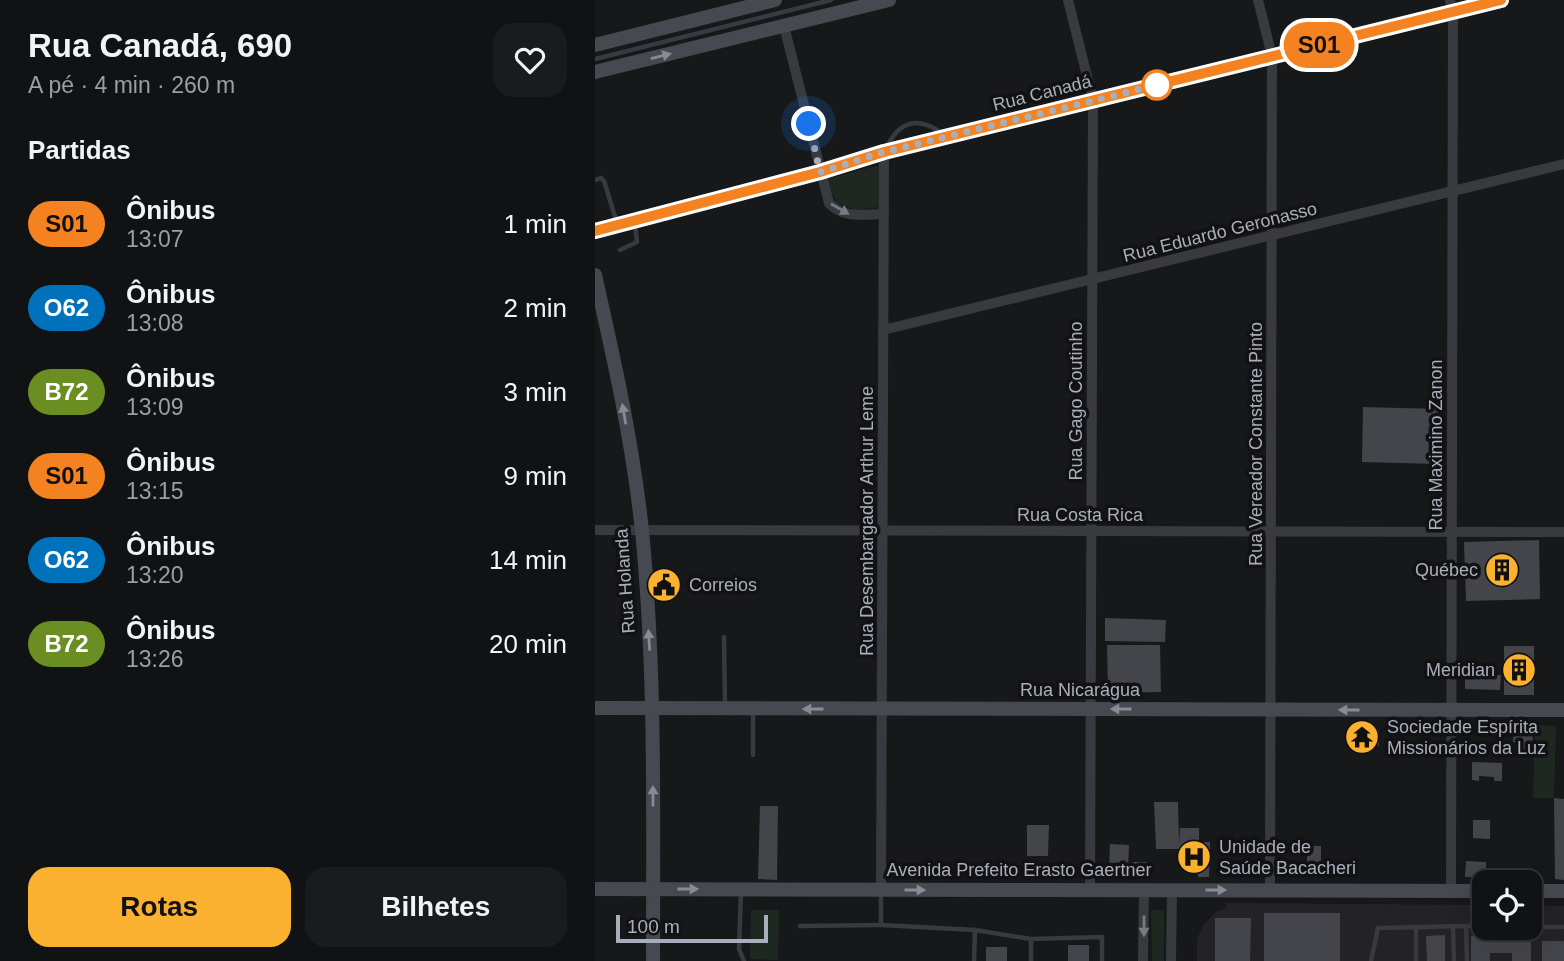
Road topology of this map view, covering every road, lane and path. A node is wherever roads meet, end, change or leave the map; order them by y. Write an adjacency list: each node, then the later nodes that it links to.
1 (775, 0): 9 (main road)
2 (831, 0): 11 (lane)
3 (888, 0): 8 (main road)
4 (1067, 0): 13 (street, Rua Gago Coutinho)
5 (1258, 0): 10 (street, Rua Vereador Constante Pinto)
6 (1501, 0): 7 (main road, Rua Canadá)
7 (1451, 6): 10 (main road, Rua Canadá); 18 (street, Rua Maximino Zanon)
8 (784, 26): 12 (main road, one-way to 8); 16 (street)
9 (595, 45)
10 (1272, 56): 13 (main road, Rua Canadá); 22 (street, Rua Vereador Constante Pinto)
11 (595, 59)
12 (595, 72)
13 (1093, 100): 14 (main road, Rua Canadá); 25 (street, Rua Gago Coutinho)
14 (884, 152): 16 (main road, Rua Canadá); 19 (street, Rua Desembargador Arthur Leme)
15 (1564, 164): 18 (street, Rua Eduardo Geronasso)
16 (820, 172): 19 (street, one-way to 19); 20 (main road, Rua Canadá)
17 (595, 180): 20 (lane)
18 (1453, 191): 22 (street, Rua Eduardo Geronasso); 32 (street, Rua Maximino Zanon)
19 (884, 214): 26 (street, Rua Desembargador Arthur Leme)
20 (626, 223): 21 (main road, Rua Canadá); 23 (lane)
21 (595, 231)
22 (1272, 235): 25 (street, Rua Eduardo Geronasso); 31 (street, Rua Vereador Constante Pinto)
23 (619, 250)
24 (595, 275): 28 (main road, Rua Holanda, one-way to 24)
25 (1093, 279): 26 (street, Rua Eduardo Geronasso); 30 (street, Rua Gago Coutinho)
26 (883, 330): 29 (street, Rua Desembargador Arthur Leme)
27 (595, 530): 28 (street, Rua Costa Rica)
28 (642, 530): 29 (street, Rua Costa Rica); 36 (main road, Rua Holanda, one-way to 28)
29 (883, 530): 30 (street, Rua Costa Rica); 39 (street, Rua Desembargador Arthur Leme)
30 (1091, 531): 31 (street, Rua Costa Rica); 40 (street, Rua Gago Coutinho)
31 (1271, 531): 32 (street, Rua Costa Rica); 41 (street, Rua Vereador Constante Pinto)
32 (1452, 531): 33 (street, Rua Costa Rica); 42 (street, Rua Maximino Zanon)
33 (1564, 532)
34 (724, 637): 37 (lane)
35 (595, 708): 36 (main road, Rua Nicarágua)
36 (653, 708): 37 (main road, Rua Nicarágua); 46 (main road, Rua Holanda, one-way to 36)
37 (726, 709): 38 (main road, Rua Nicarágua)
38 (753, 709): 39 (main road, Rua Nicarágua, one-way to 38); 44 (lane)
39 (882, 709): 40 (main road, Rua Nicarágua); 48 (street, Rua Desembargador Arthur Leme)
40 (1091, 709): 41 (main road, Rua Nicarágua, one-way to 40); 49 (street, Rua Gago Coutinho)
41 (1271, 710): 42 (main road, Rua Nicarágua, one-way to 41); 52 (street, Rua Vereador Constante Pinto)
42 (1451, 710): 43 (main road, Rua Nicarágua); 53 (street, Rua Maximino Zanon)
43 (1564, 710)
44 (753, 755)
45 (595, 889): 46 (main road, Avenida Prefeito Erasto Gaertner)
46 (653, 889): 47 (main road, Avenida Prefeito Erasto Gaertner, one-way to 47); 67 (main road, Rua Holanda)
47 (741, 889): 48 (main road, Avenida Prefeito Erasto Gaertner); 68 (lane)
48 (881, 890): 49 (main road, Avenida Prefeito Erasto Gaertner, one-way to 49); 57 (lane)
49 (1090, 890): 50 (main road, Avenida Prefeito Erasto Gaertner)
50 (1144, 890): 51 (main road, Avenida Prefeito Erasto Gaertner); 72 (street, one-way to 72)
51 (1172, 890): 52 (main road, Avenida Prefeito Erasto Gaertner, one-way to 52); 73 (street)
52 (1270, 890): 53 (main road, Avenida Prefeito Erasto Gaertner)
53 (1451, 891): 54 (main road, Avenida Prefeito Erasto Gaertner)
54 (1472, 891)
55 (1542, 891): 56 (main road)
56 (1564, 891)
57 (880, 925): 58 (lane); 65 (lane)
58 (800, 926)
59 (1453, 926): 60 (lane); 62 (lane); 76 (lane)
60 (1466, 926): 61 (lane); 77 (lane)
61 (1472, 926)
62 (1416, 927): 74 (lane); 75 (lane)
63 (1542, 927): 64 (lane)
64 (1564, 927)
65 (975, 930): 66 (lane); 69 (lane)
66 (1031, 939): 70 (lane); 71 (lane)
67 (653, 961)
68 (744, 961)
69 (974, 961)
70 (1031, 961)
71 (1102, 961)
72 (1143, 961)
73 (1171, 961)
74 (1371, 961)
75 (1416, 961)
76 (1454, 961)
77 (1467, 961)

